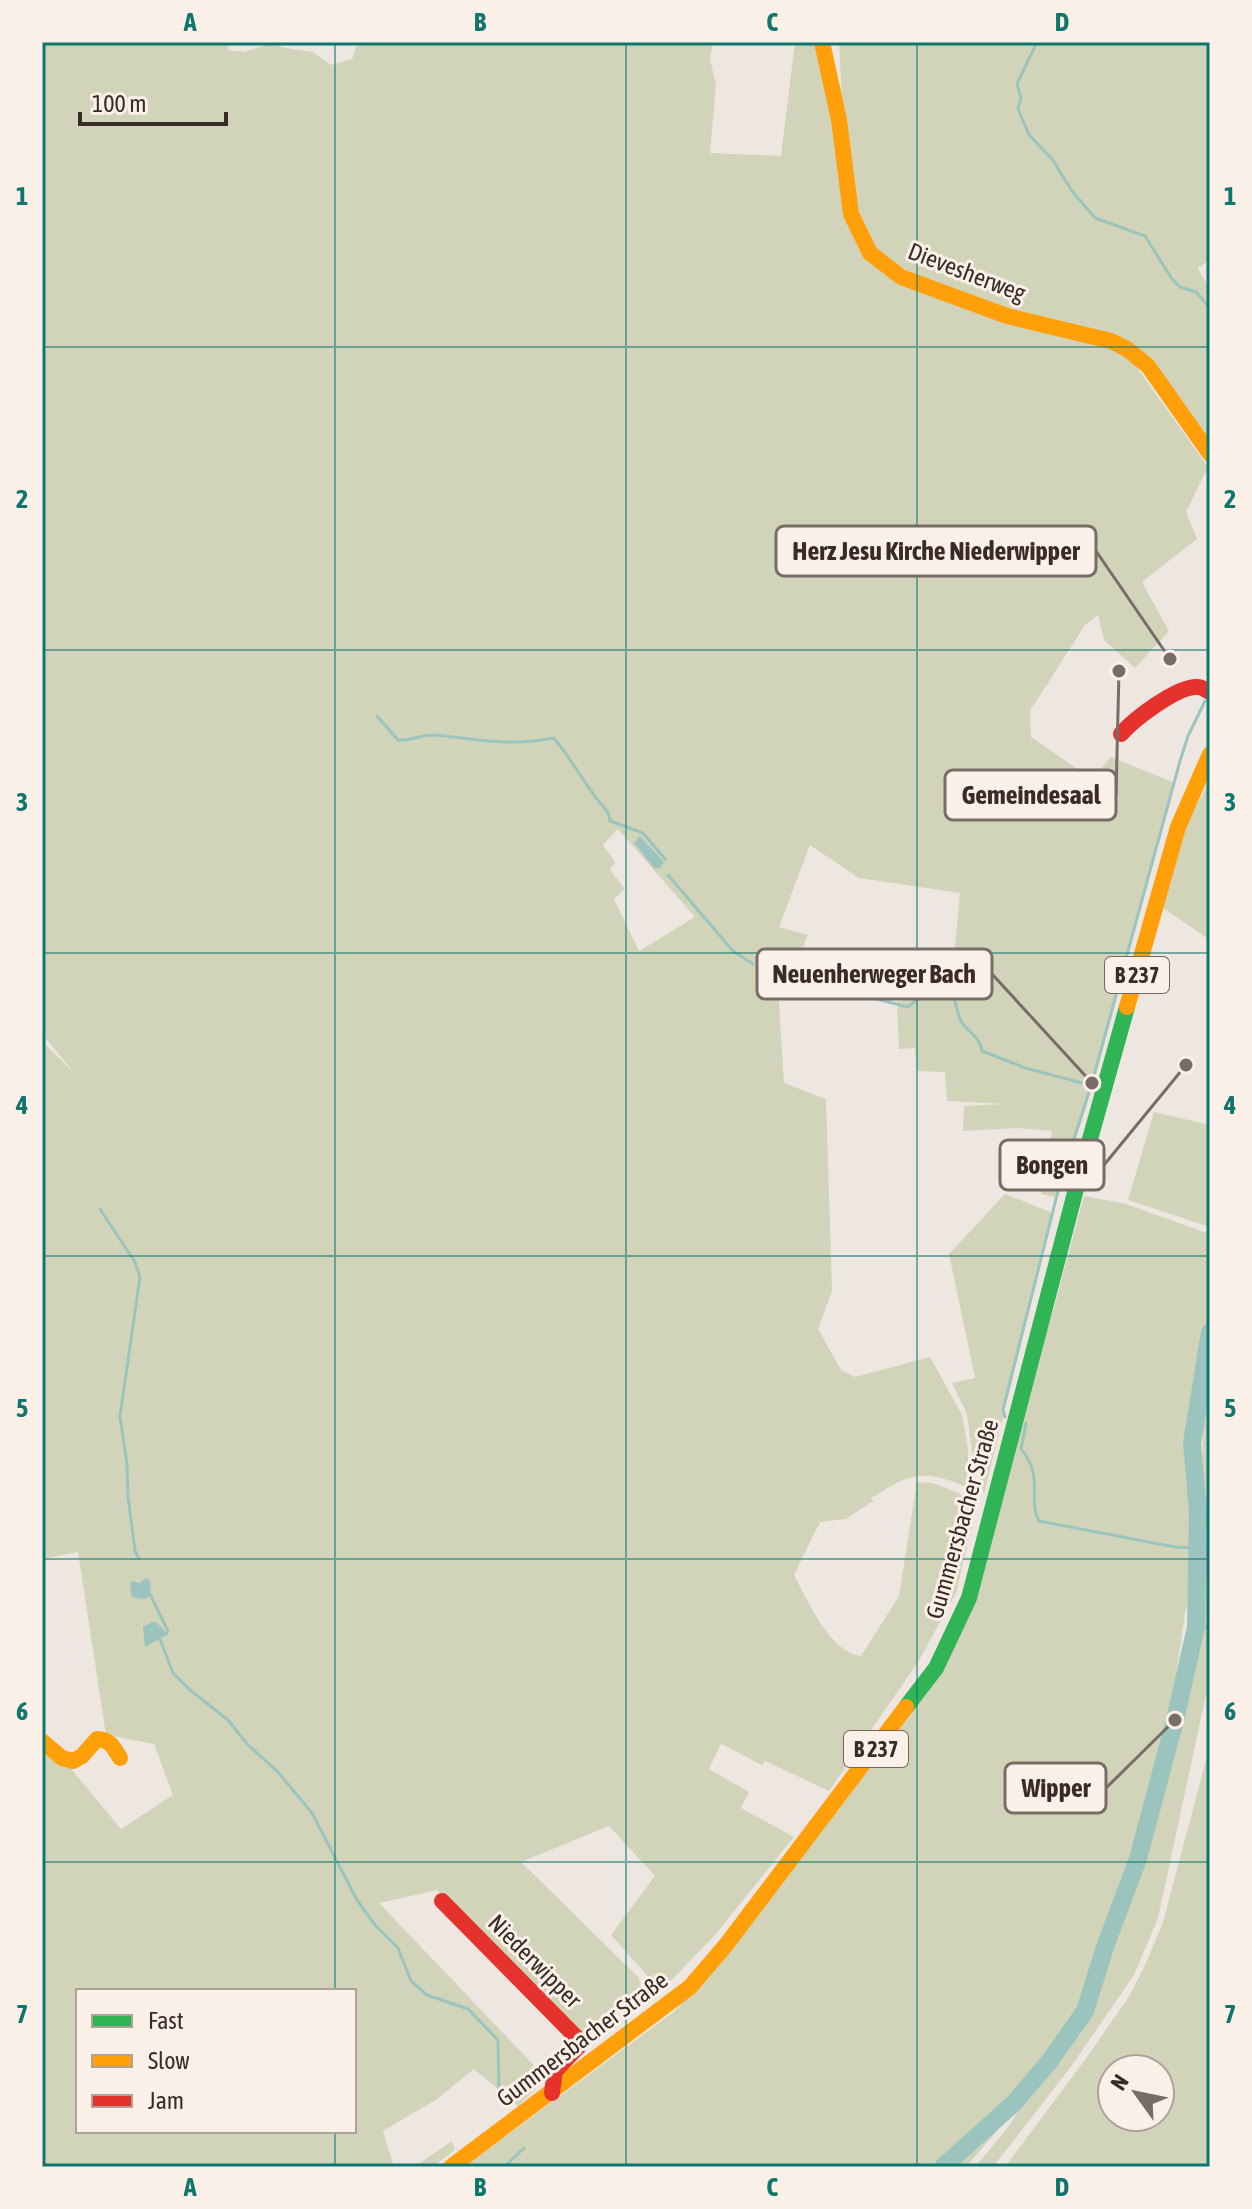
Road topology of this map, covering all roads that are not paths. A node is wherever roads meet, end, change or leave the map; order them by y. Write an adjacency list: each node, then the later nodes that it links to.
1 (822, 42): 2 (main road, Dievesherweg)
2 (1210, 454)
3 (1210, 692): 4 (main road)
4 (1121, 734)
5 (1210, 754): 9 (main road, Gummersbacher Straße / B 237)
6 (42, 1741): 7 (main road)
7 (120, 1758)
8 (442, 1901): 9 (main road, Niederwipper)
9 (552, 2093): 10 (main road, Gummersbacher Straße / B 237)
10 (451, 2167)

